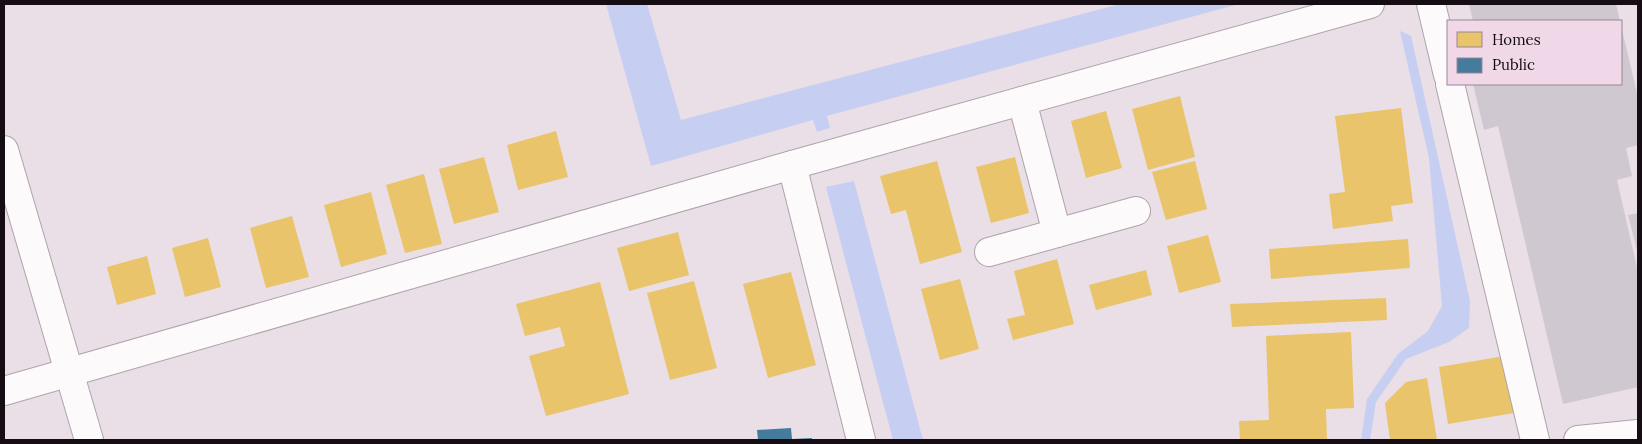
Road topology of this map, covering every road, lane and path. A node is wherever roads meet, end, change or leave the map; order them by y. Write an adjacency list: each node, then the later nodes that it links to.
1 (1370, 4): 5 (street)
2 (1431, 4): 3 (street)
3 (1447, 71)
4 (1450, 85): 16 (street)
5 (1022, 101): 7 (street); 9 (street)
6 (4, 150): 11 (street)
7 (792, 166): 11 (street); 15 (street)
8 (1136, 211): 9 (street)
9 (1057, 233): 10 (street)
10 (989, 252)
11 (69, 373): 12 (street); 14 (street)
12 (4, 391)
13 (1638, 434): 17 (street)
14 (89, 440)
15 (861, 440)
16 (1535, 440)
17 (1578, 440)

